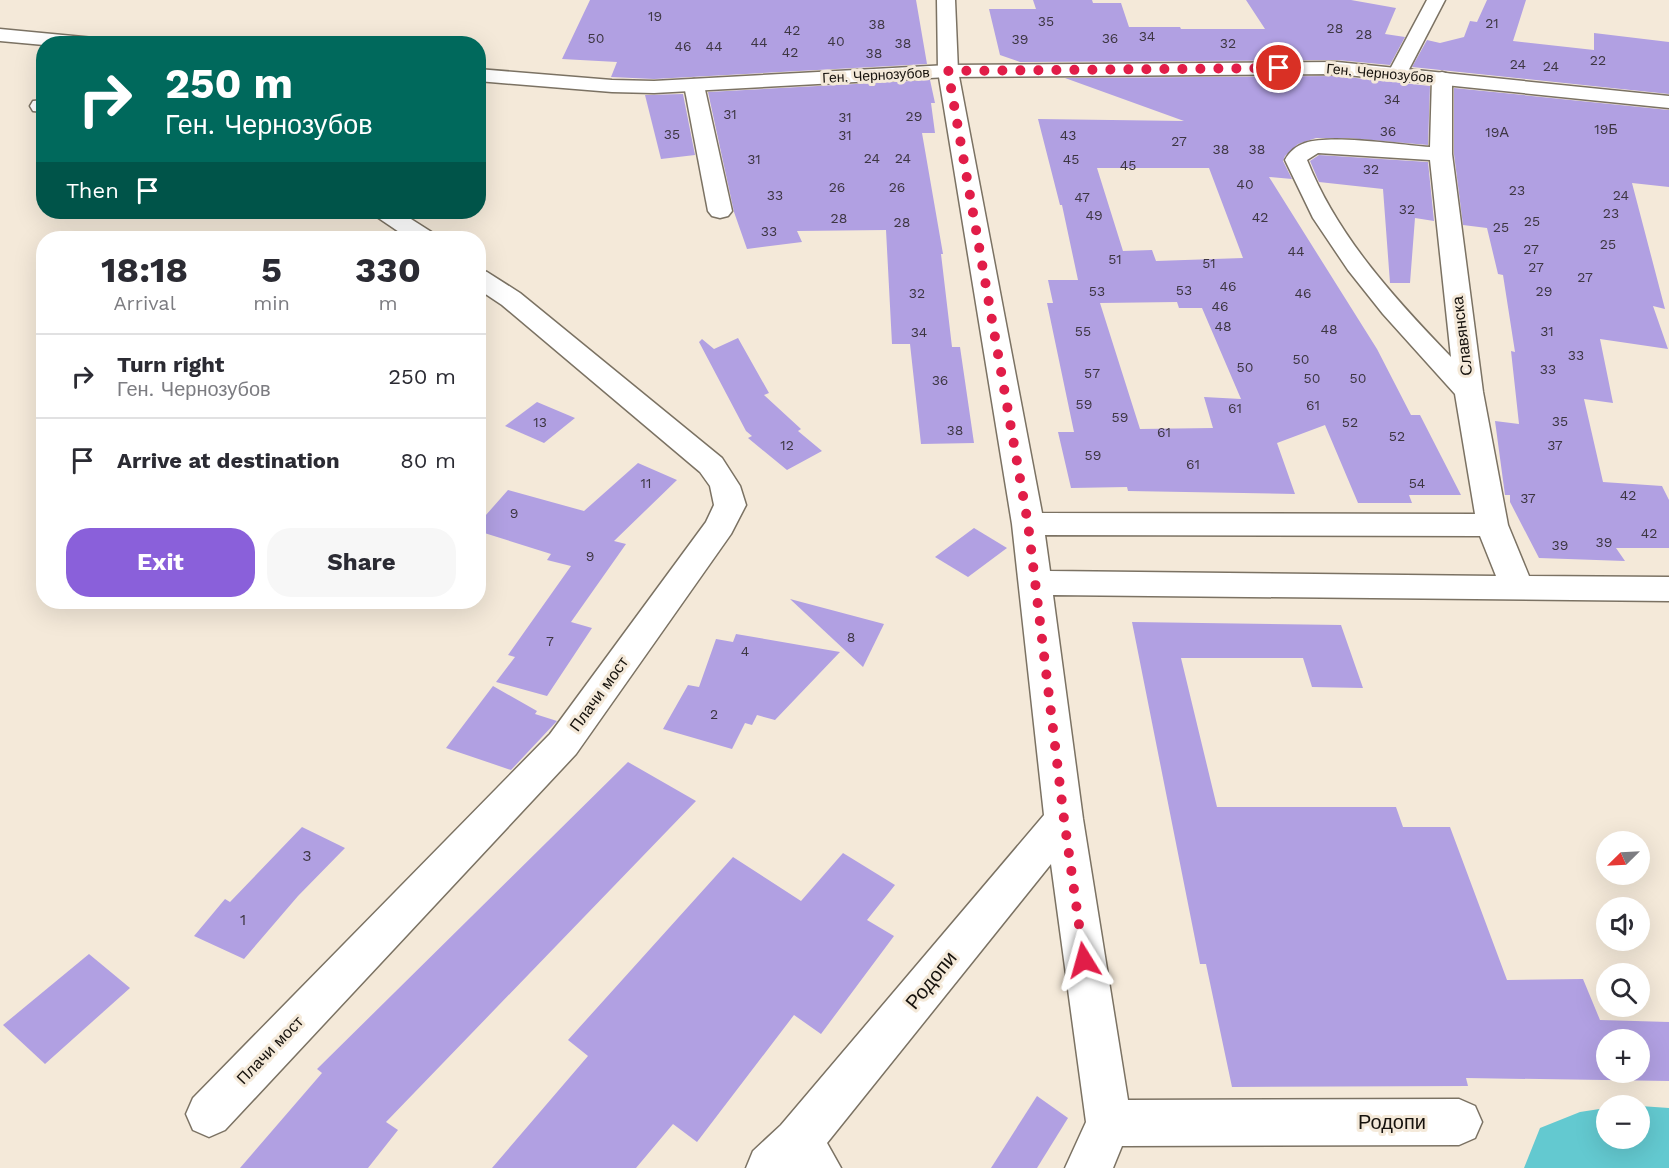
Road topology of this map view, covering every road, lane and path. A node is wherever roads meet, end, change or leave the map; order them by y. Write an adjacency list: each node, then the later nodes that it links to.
1 (946, 0): 5 (street)
2 (1431, 1): 6 (street)
3 (0, 35): 4 (street)
4 (36, 38)
5 (948, 71): 6 (street, Ген. Чернозубов); 9 (street, Ген. Чернозубов); 17 (street)
6 (1398, 73): 8 (street, Ген. Чернозубов)
7 (486, 76): 9 (street, Ген. Чернозубов)
8 (1442, 78): 10 (street, Ген. Чернозубов); 11 (street, Славянска)
9 (694, 85): 12 (street)
10 (1669, 102)
11 (1441, 154): 16 (street, Славянска); 16 (street)
12 (720, 211)
13 (396, 219): 14 (street)
14 (414, 231)
15 (486, 282): 23 (street, Плачи мост)
16 (1469, 392): 18 (street, Славянска)
17 (1028, 524): 18 (street); 19 (street)
18 (1492, 525): 20 (street, Славянска)
19 (1037, 583): 20 (street); 22 (street)
20 (1517, 587): 21 (street)
21 (1669, 589)
22 (1064, 819): 25 (street); 26 (street, Родопи)
23 (208, 1114)
24 (1459, 1122): 25 (street, Родопи)
25 (1108, 1123): 27 (street)
26 (795, 1159)
27 (1089, 1168)

